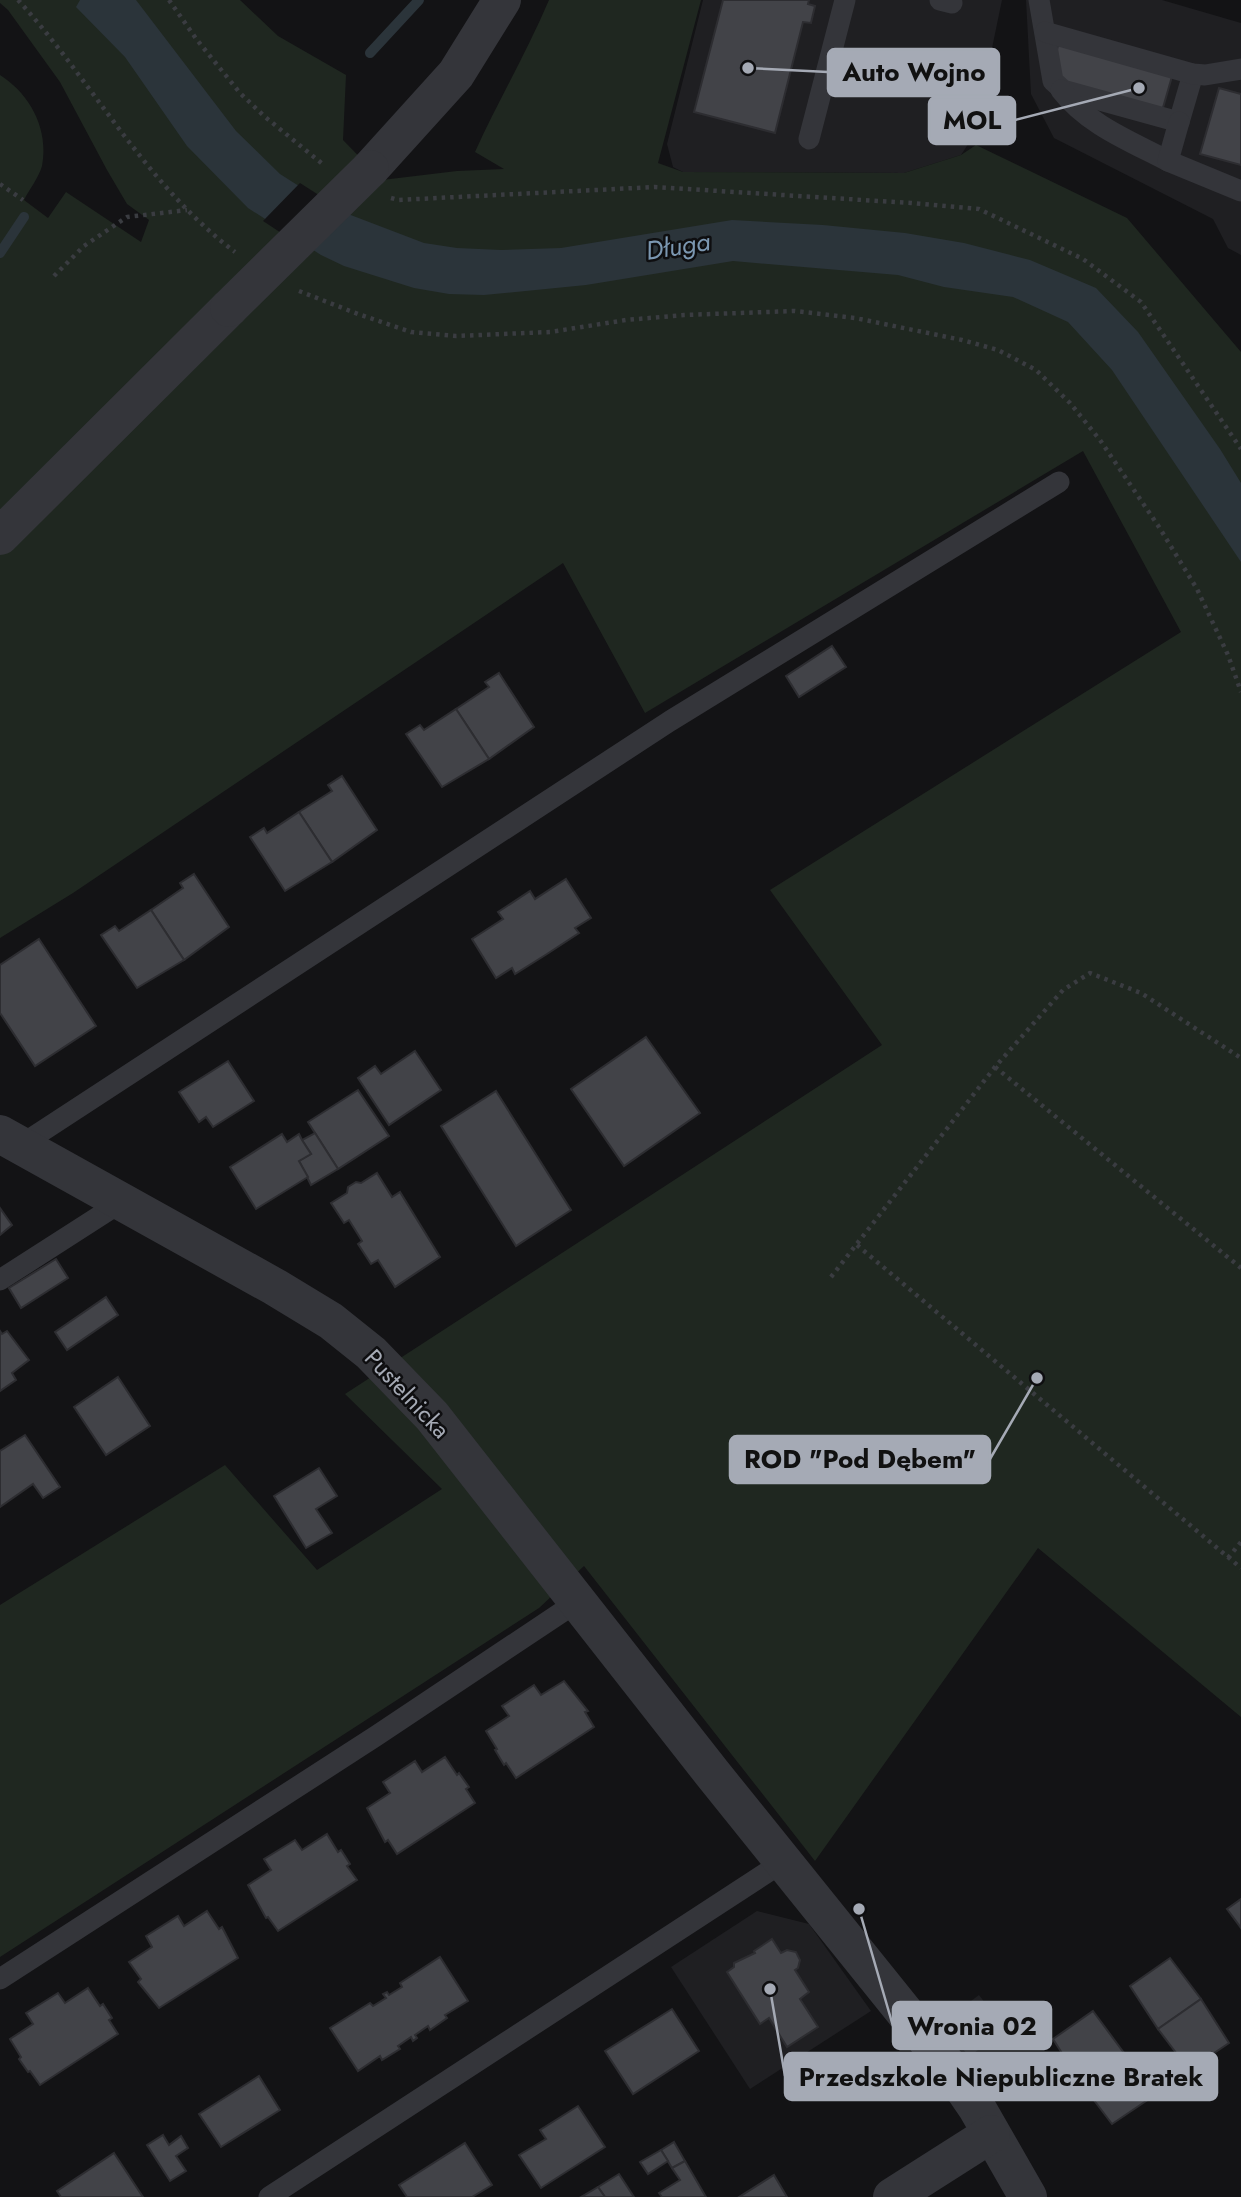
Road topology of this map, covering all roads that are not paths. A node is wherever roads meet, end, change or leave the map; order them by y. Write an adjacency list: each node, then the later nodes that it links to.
1 (502, 0): 13 (street, bridge)
2 (845, 0): 9 (lane)
3 (1040, 0): 4 (lane)
4 (1045, 32): 6 (lane); 7 (lane)
5 (1241, 69): 6 (lane)
6 (1193, 74): 8 (lane)
7 (1057, 86): 8 (lane); 10 (lane)
8 (1179, 122): 10 (lane)
9 (809, 139)
10 (1168, 161): 11 (lane)
11 (1241, 191)
12 (1059, 482): 14 (lane)
13 (0, 536)
14 (10, 1139): 15 (street, Pustelnicka)
15 (123, 1201): 16 (lane); 17 (street, Pustelnicka)
16 (0, 1280)
17 (577, 1602): 18 (street, Pustelnicka); 19 (lane)
18 (783, 1862): 20 (street, Pustelnicka); 21 (lane)
19 (0, 1979)
20 (991, 2134): 22 (street); 23 (street, Pustelnicka)
21 (269, 2197)
22 (892, 2197)
23 (1028, 2197)

